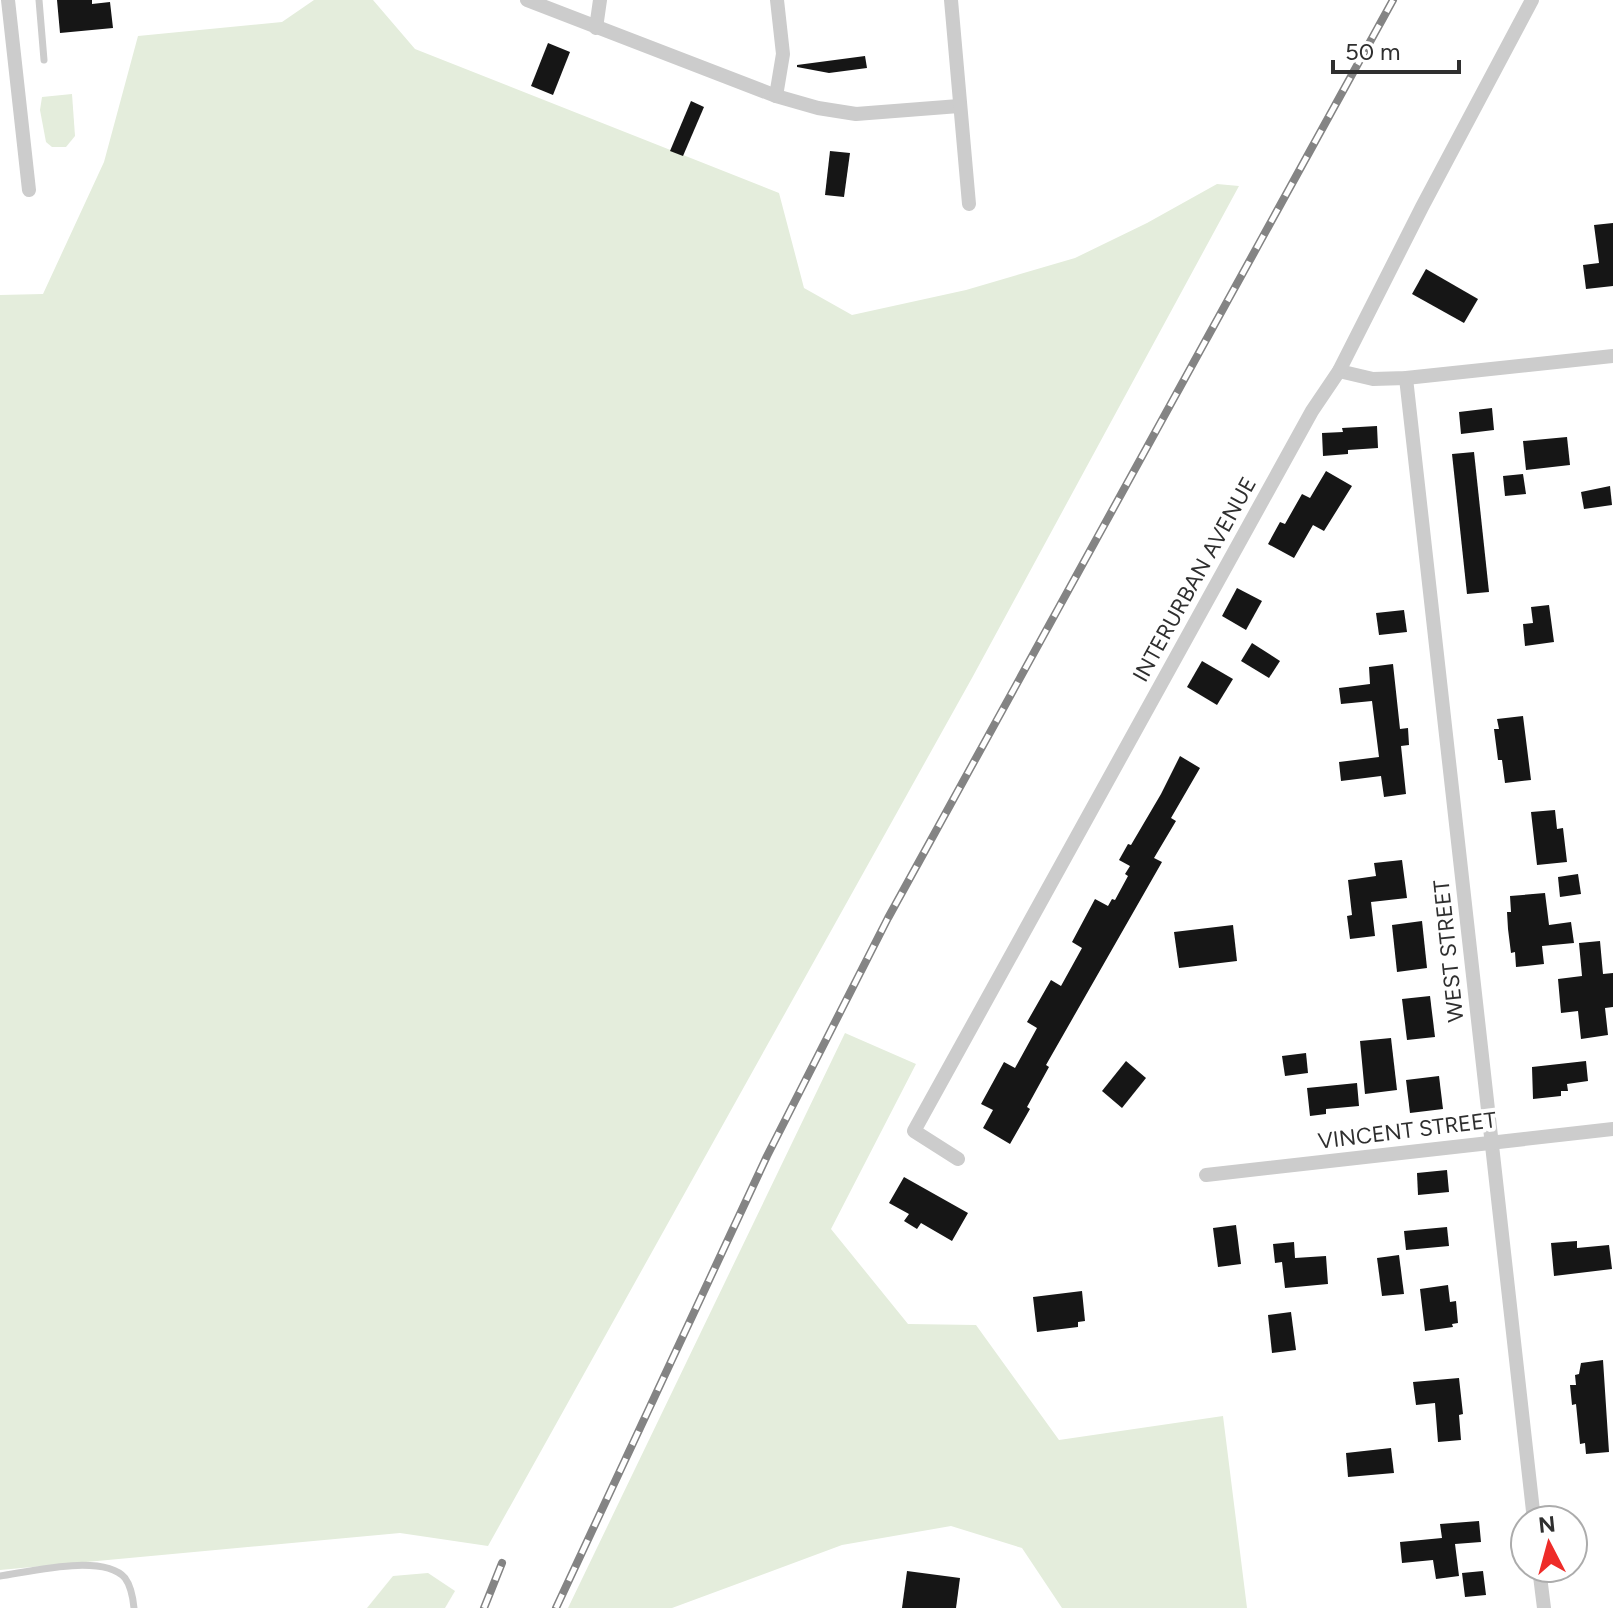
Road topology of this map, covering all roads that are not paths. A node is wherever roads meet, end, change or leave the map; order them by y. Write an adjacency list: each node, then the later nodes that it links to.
1 (8, 0): 12 (street)
2 (39, 0): 9 (lane)
3 (527, 0): 8 (street)
4 (600, 0): 8 (street)
5 (777, 0): 10 (street)
6 (951, 0): 11 (street)
7 (1532, 0): 15 (street, INTERURBAN AVENUE)
8 (596, 28): 10 (street)
9 (44, 60)
10 (776, 96): 11 (street)
11 (959, 106): 13 (street)
12 (29, 190)
13 (969, 204)
14 (1613, 356): 16 (street)
15 (1339, 371): 16 (street); 19 (street, INTERURBAN AVENUE)
16 (1406, 378): 18 (street, WEST STREET)
17 (1613, 1129): 18 (street, VINCENT STREET)
18 (1492, 1142): 20 (street, VINCENT STREET); 21 (street, WEST STREET)
19 (958, 1159)
20 (1206, 1175)
21 (1532, 1504)
22 (0, 1576): 24 (lane)
23 (1541, 1584): 25 (street)
24 (134, 1608)
25 (1544, 1608)

